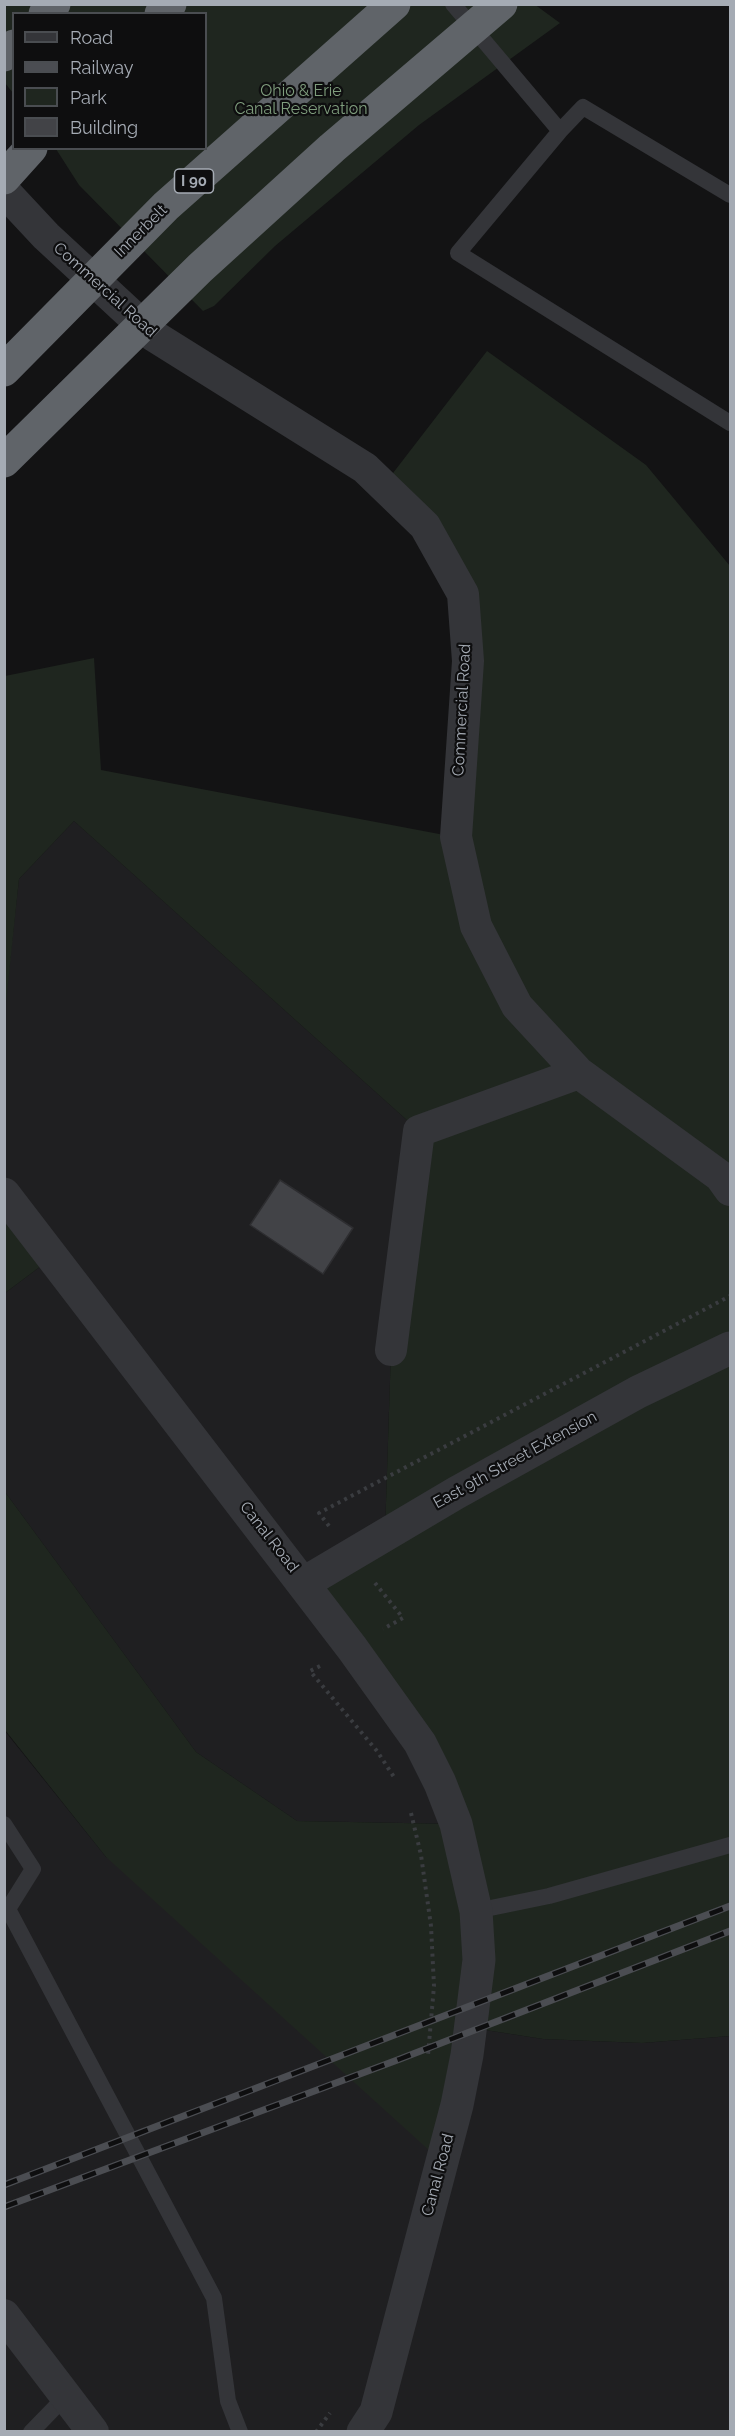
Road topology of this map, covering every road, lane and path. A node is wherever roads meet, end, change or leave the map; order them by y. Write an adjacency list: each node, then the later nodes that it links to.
1 (394, 4): 9 (highway, Innerbelt / I 90)
2 (453, 4): 4 (lane)
3 (501, 4): 11 (highway)
4 (560, 131): 8 (lane); 10 (lane)
5 (29, 150): 6 (highway)
6 (4, 178)
7 (4, 191): 12 (street, Commercial Road)
8 (730, 195)
9 (4, 370)
10 (730, 423)
11 (4, 461)
12 (579, 1072): 13 (street, Commercial Road); 17 (street)
13 (730, 1190)
14 (4, 1194): 19 (street, Canal Road)
15 (730, 1296): 18 (path)
16 (730, 1348): 19 (street, East 9th Street Extension)
17 (391, 1350)
18 (319, 1513)
19 (304, 1583): 25 (street, Canal Road)
20 (310, 1671): 21 (path)
21 (394, 1778)
22 (409, 1806): 26 (path)
23 (4, 1824): 31 (lane)
24 (730, 1845): 25 (lane)
25 (476, 1911): 32 (street, Canal Road)
26 (428, 2056)
27 (4, 2314): 28 (street)
28 (66, 2396): 29 (lane); 30 (street)
29 (31, 2432)
30 (93, 2432)
31 (240, 2432)
32 (363, 2432)

